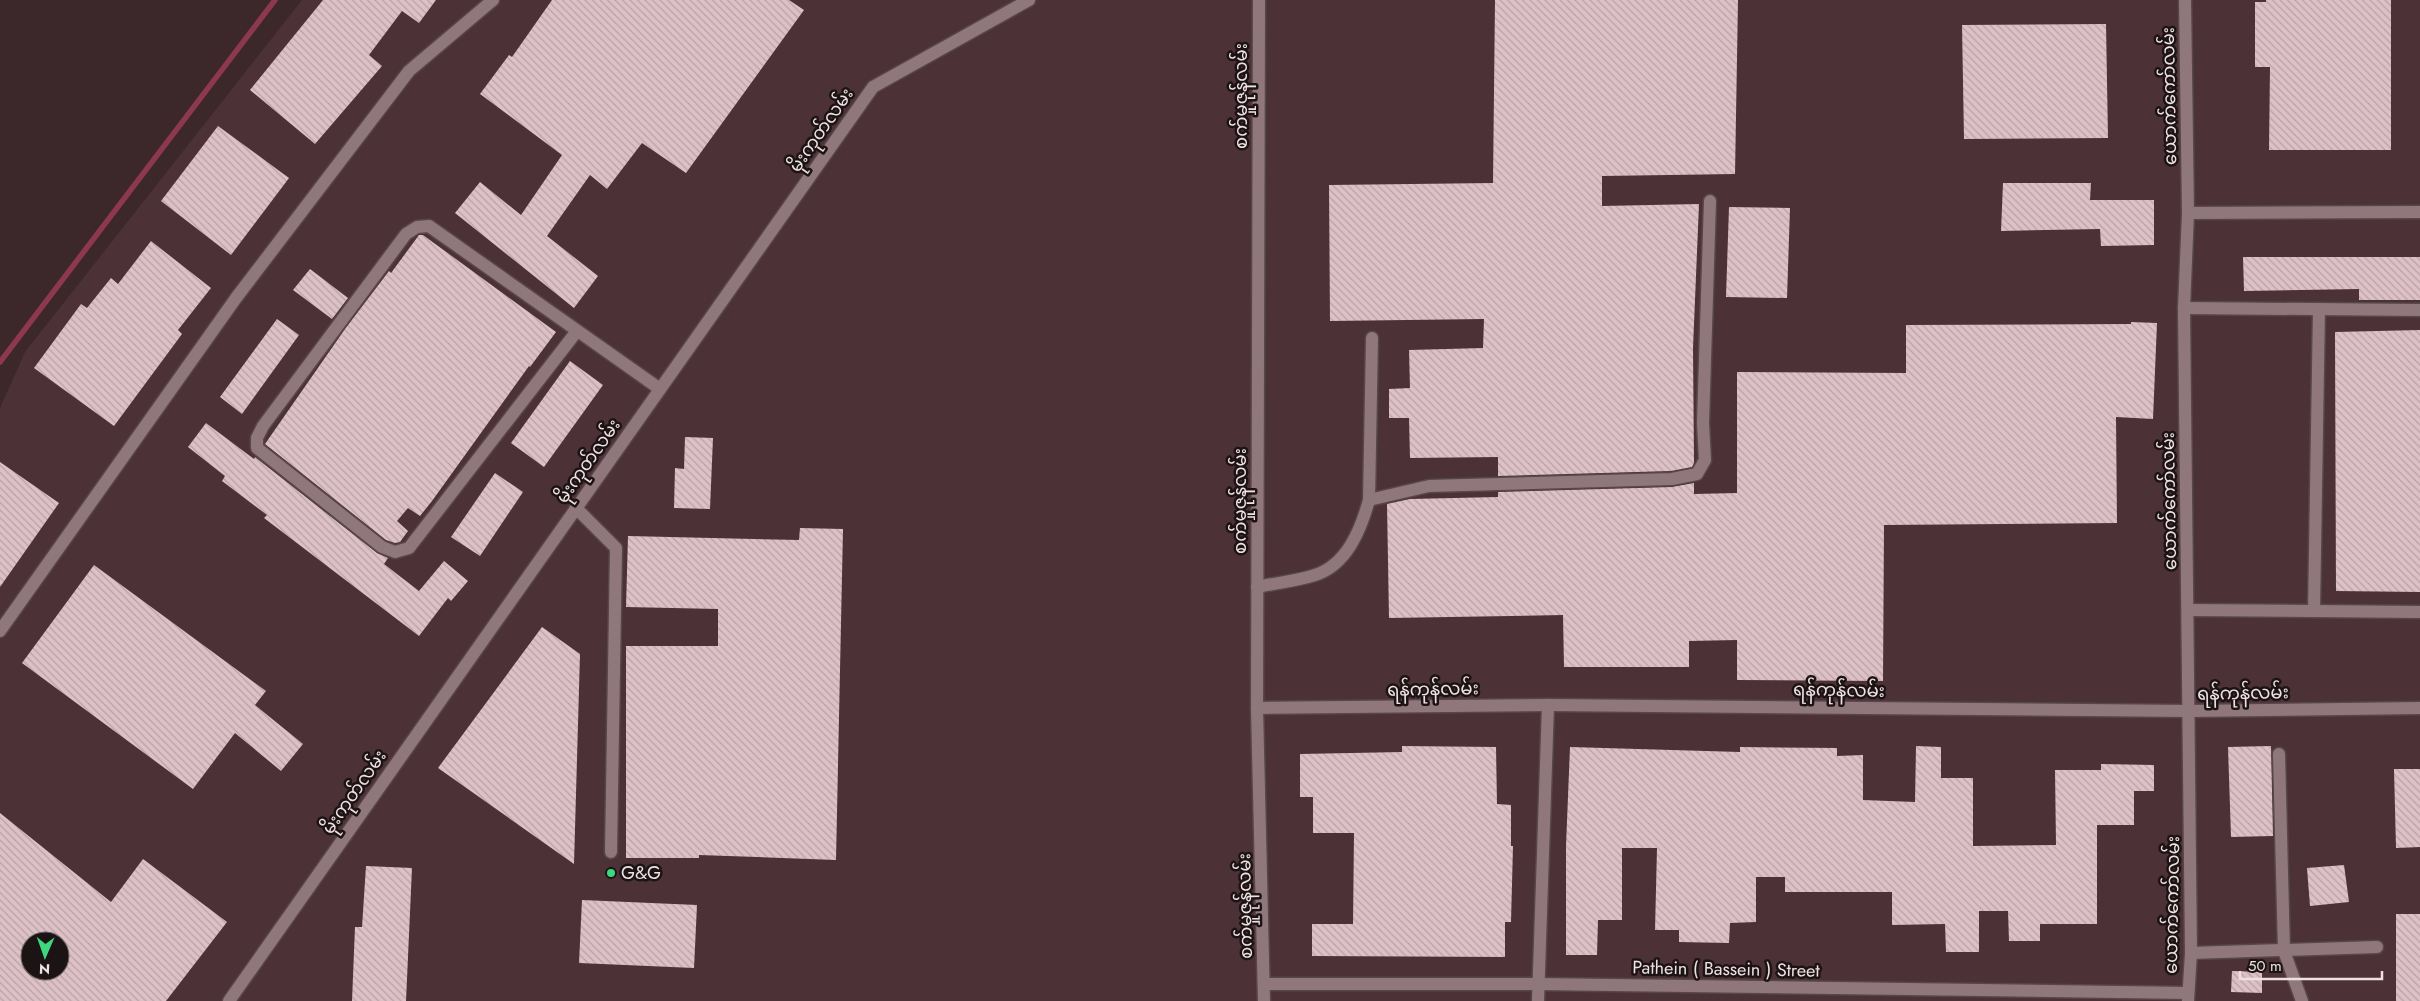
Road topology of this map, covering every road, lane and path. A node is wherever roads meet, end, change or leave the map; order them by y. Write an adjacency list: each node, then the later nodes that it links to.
1 (493, 0): 20 (street)
2 (1029, 0): 13 (street, မိုးကုတ်လမ်း)
3 (1259, 0): 16 (street, စက်မှုဇုန်လမ်း)
4 (2185, 0): 7 (street, ယောက်ကော်လမ်း)
5 (1710, 201): 14 (street)
6 (2420, 212): 7 (street)
7 (2188, 213): 8 (street, ယောက်ကော်လမ်း)
8 (2184, 308): 9 (street); 17 (street, ယောက်ကော်လမ်း)
9 (2319, 309): 10 (street); 18 (street)
10 (2420, 310)
11 (577, 331): 11 (street); 13 (street)
12 (1372, 338): 14 (street)
13 (660, 389): 15 (street, မိုးကုတ်လမ်း)
14 (1369, 500): 16 (street)
15 (576, 508): 26 (street); 33 (street, မိုးကုတ်လမ်း)
16 (1258, 587): 22 (street, စက်မှုဇုန်လမ်း)
17 (2188, 610): 18 (street); 24 (street, ယောက်ကော်လမ်း)
18 (2314, 611): 19 (street)
19 (2420, 612)
20 (0, 631)
21 (1548, 705): 22 (street, ရန်ကုန်လမ်း); 24 (street, ရန်ကုန်လမ်း); 31 (street)
22 (1257, 708): 30 (street, စက်မှုဇုန်လမ်း)
23 (2420, 708): 24 (street, ရန်ကုန်လမ်း)
24 (2189, 711): 29 (street, ယောက်ကော်လမ်း)
25 (2279, 754): 28 (street)
26 (611, 852)
27 (2377, 947): 28 (street)
28 (2284, 951): 29 (street); 36 (street)
29 (2191, 953): 32 (street, ယောက်ကော်လမ်း)
30 (1264, 984): 31 (street, Pathein ( Bassein ) Street); 34 (street, စက်မှုဇုန်လမ်း)
31 (1537, 984): 32 (street, Pathein ( Bassein ) Street); 35 (street)
32 (2188, 997)
33 (229, 1001)
34 (1264, 1001)
35 (1538, 1001)
36 (2302, 1001)

